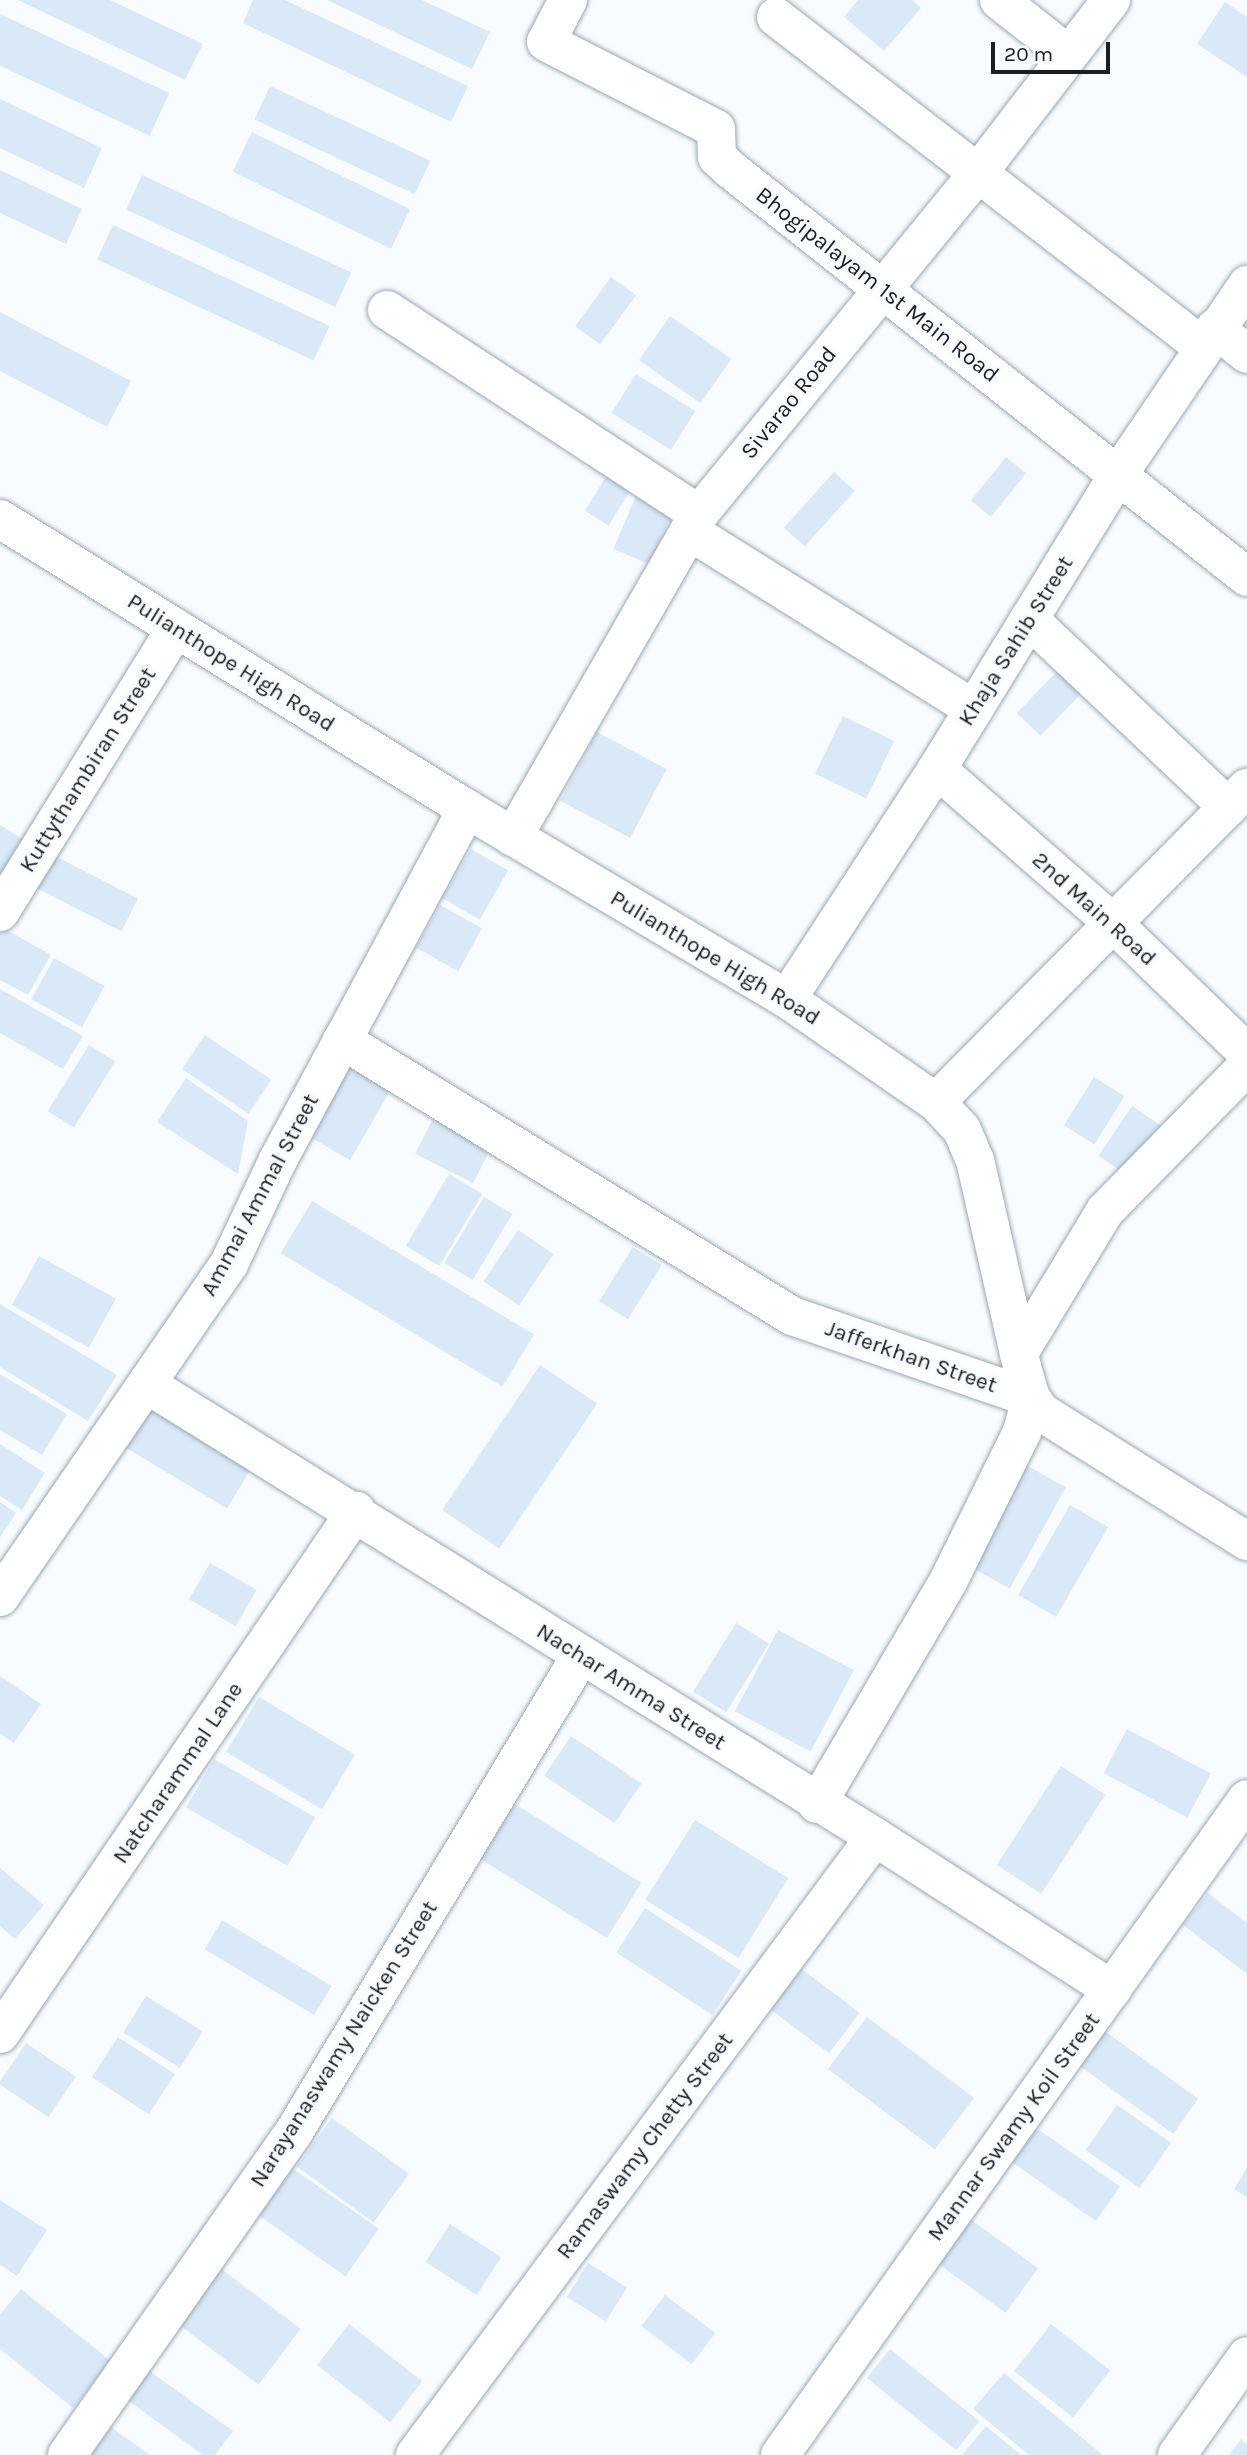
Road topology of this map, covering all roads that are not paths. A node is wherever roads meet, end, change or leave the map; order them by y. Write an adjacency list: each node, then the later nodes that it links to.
1 (568, 0): 8 (street, Bhogipalayam 1st Main Road)
2 (999, 0): 5 (street)
3 (1111, 0): 5 (street, Sivarao Road)
4 (776, 17): 6 (street)
5 (1066, 53): 6 (street, Sivarao Road)
6 (978, 173): 8 (street, Sivarao Road); 10 (street)
7 (1247, 285): 10 (street, Khaja Sahib Street)
8 (882, 290): 12 (street, Bhogipalayam 1st Main Road); 14 (street, Sivarao Road)
9 (387, 310): 14 (street)
10 (1208, 337): 11 (street); 12 (street, Khaja Sahib Street)
11 (1247, 354)
12 (1118, 475): 15 (street, Bhogipalayam 1st Main Road); 16 (street, Khaja Sahib Street)
13 (0, 519): 17 (street, Pulianthope High Road)
14 (694, 522): 18 (street); 22 (street, Sivarao Road)
15 (1247, 577)
16 (1029, 620): 18 (street, Khaja Sahib Street); 20 (street)
17 (176, 628): 21 (street, Pulianthope High Road); 23 (street, Kuttythambiran Street)
18 (974, 709): 19 (street, Khaja Sahib Street)
19 (937, 769): 24 (street, 2nd Main Road); 25 (street, Khaja Sahib Street)
20 (1237, 798): 24 (street)
21 (467, 809): 22 (street, Pulianthope High Road); 26 (street, Ammai Ammal Street)
22 (513, 837): 25 (street, Pulianthope High Road)
23 (0, 912)
24 (1114, 924): 27 (street, 2nd Main Road); 29 (street)
25 (787, 999): 29 (street, Pulianthope High Road)
26 (342, 1040): 31 (street, Ammai Ammal Street); 32 (street, Jafferkhan Street)
27 (1247, 1052)
28 (1247, 1066): 30 (street)
29 (936, 1102): 30 (street, Pulianthope High Road)
30 (1019, 1353): 32 (street, Pulianthope High Road)
31 (148, 1385): 33 (street, Nachar Amma Street); 35 (street, Ammai Ammal Street)
32 (1031, 1398): 34 (street); 38 (street)
33 (356, 1511): 36 (street, Nachar Amma Street); 41 (street, Natcharammal Lane)
34 (1247, 1541)
35 (0, 1597)
36 (580, 1657): 38 (street, Nachar Amma Street); 43 (street, Narayanaswamy Naicken Street)
37 (1247, 1799): 40 (street, Mannar Swamy Koil Street)
38 (817, 1804): 39 (street, Nachar Amma Street)
39 (875, 1837): 40 (street, Nachar Amma Street); 44 (street, Ramaswamy Chetty Street)
40 (1112, 1990): 45 (street, Mannar Swamy Koil Street)
41 (0, 2034)
42 (1247, 2356): 46 (street)
43 (67, 2455)
44 (415, 2455)
45 (780, 2455)
46 (1177, 2455)

